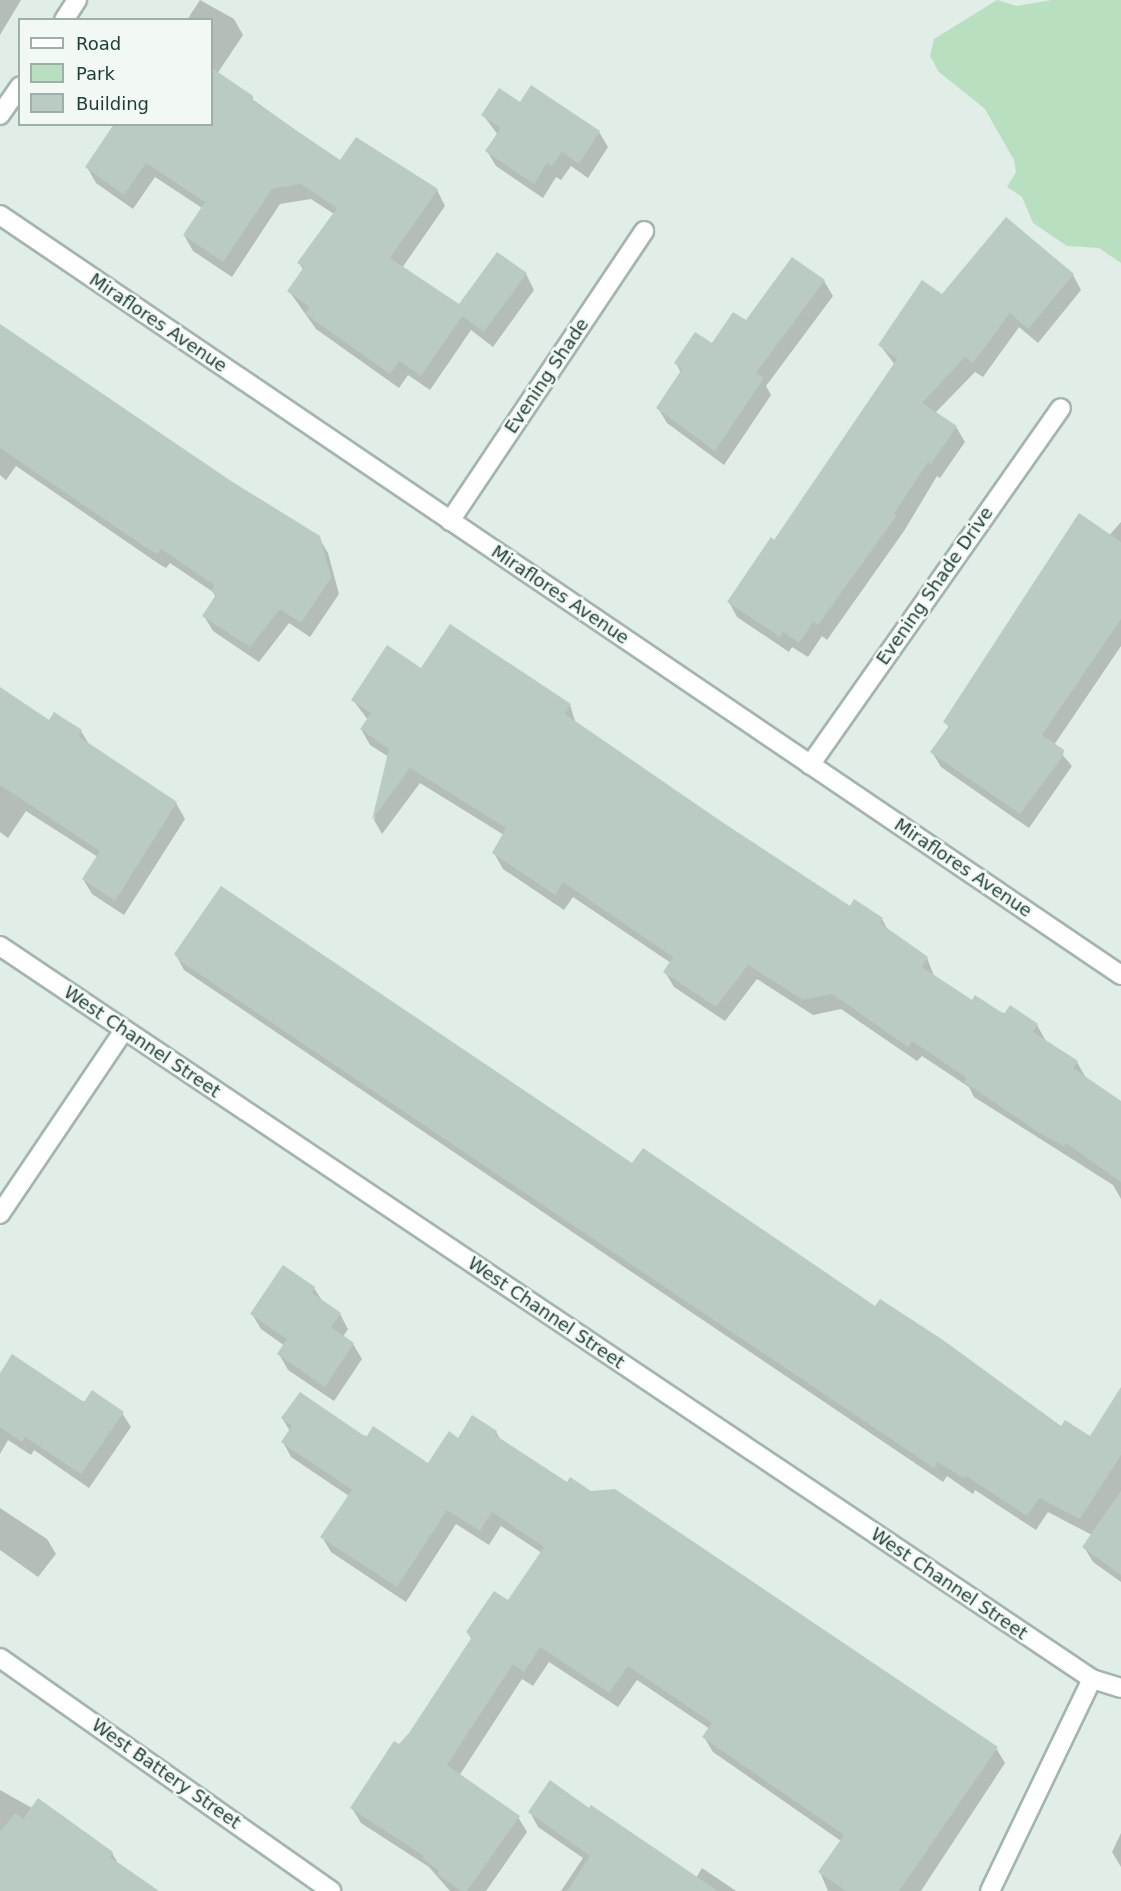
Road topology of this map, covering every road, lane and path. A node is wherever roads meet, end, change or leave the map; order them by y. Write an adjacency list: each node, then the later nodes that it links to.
1 (77, 0): 2 (street)
2 (65, 18)
3 (18, 89): 4 (street)
4 (0, 115)
5 (0, 215): 8 (street, Miraflores Avenue)
6 (644, 231): 8 (street, Evening Shade)
7 (1061, 408): 9 (street, Evening Shade Drive)
8 (450, 521): 9 (street, Miraflores Avenue)
9 (810, 765): 11 (street, Miraflores Avenue)
10 (0, 946): 12 (street, West Channel Street)
11 (1121, 975)
12 (124, 1030): 13 (street); 15 (street, West Channel Street)
13 (0, 1214)
14 (0, 1658): 17 (street, West Battery Street)
15 (1092, 1679): 16 (street, West Channel Street); 18 (street)
16 (1121, 1688)
17 (331, 1891)
18 (990, 1891)

